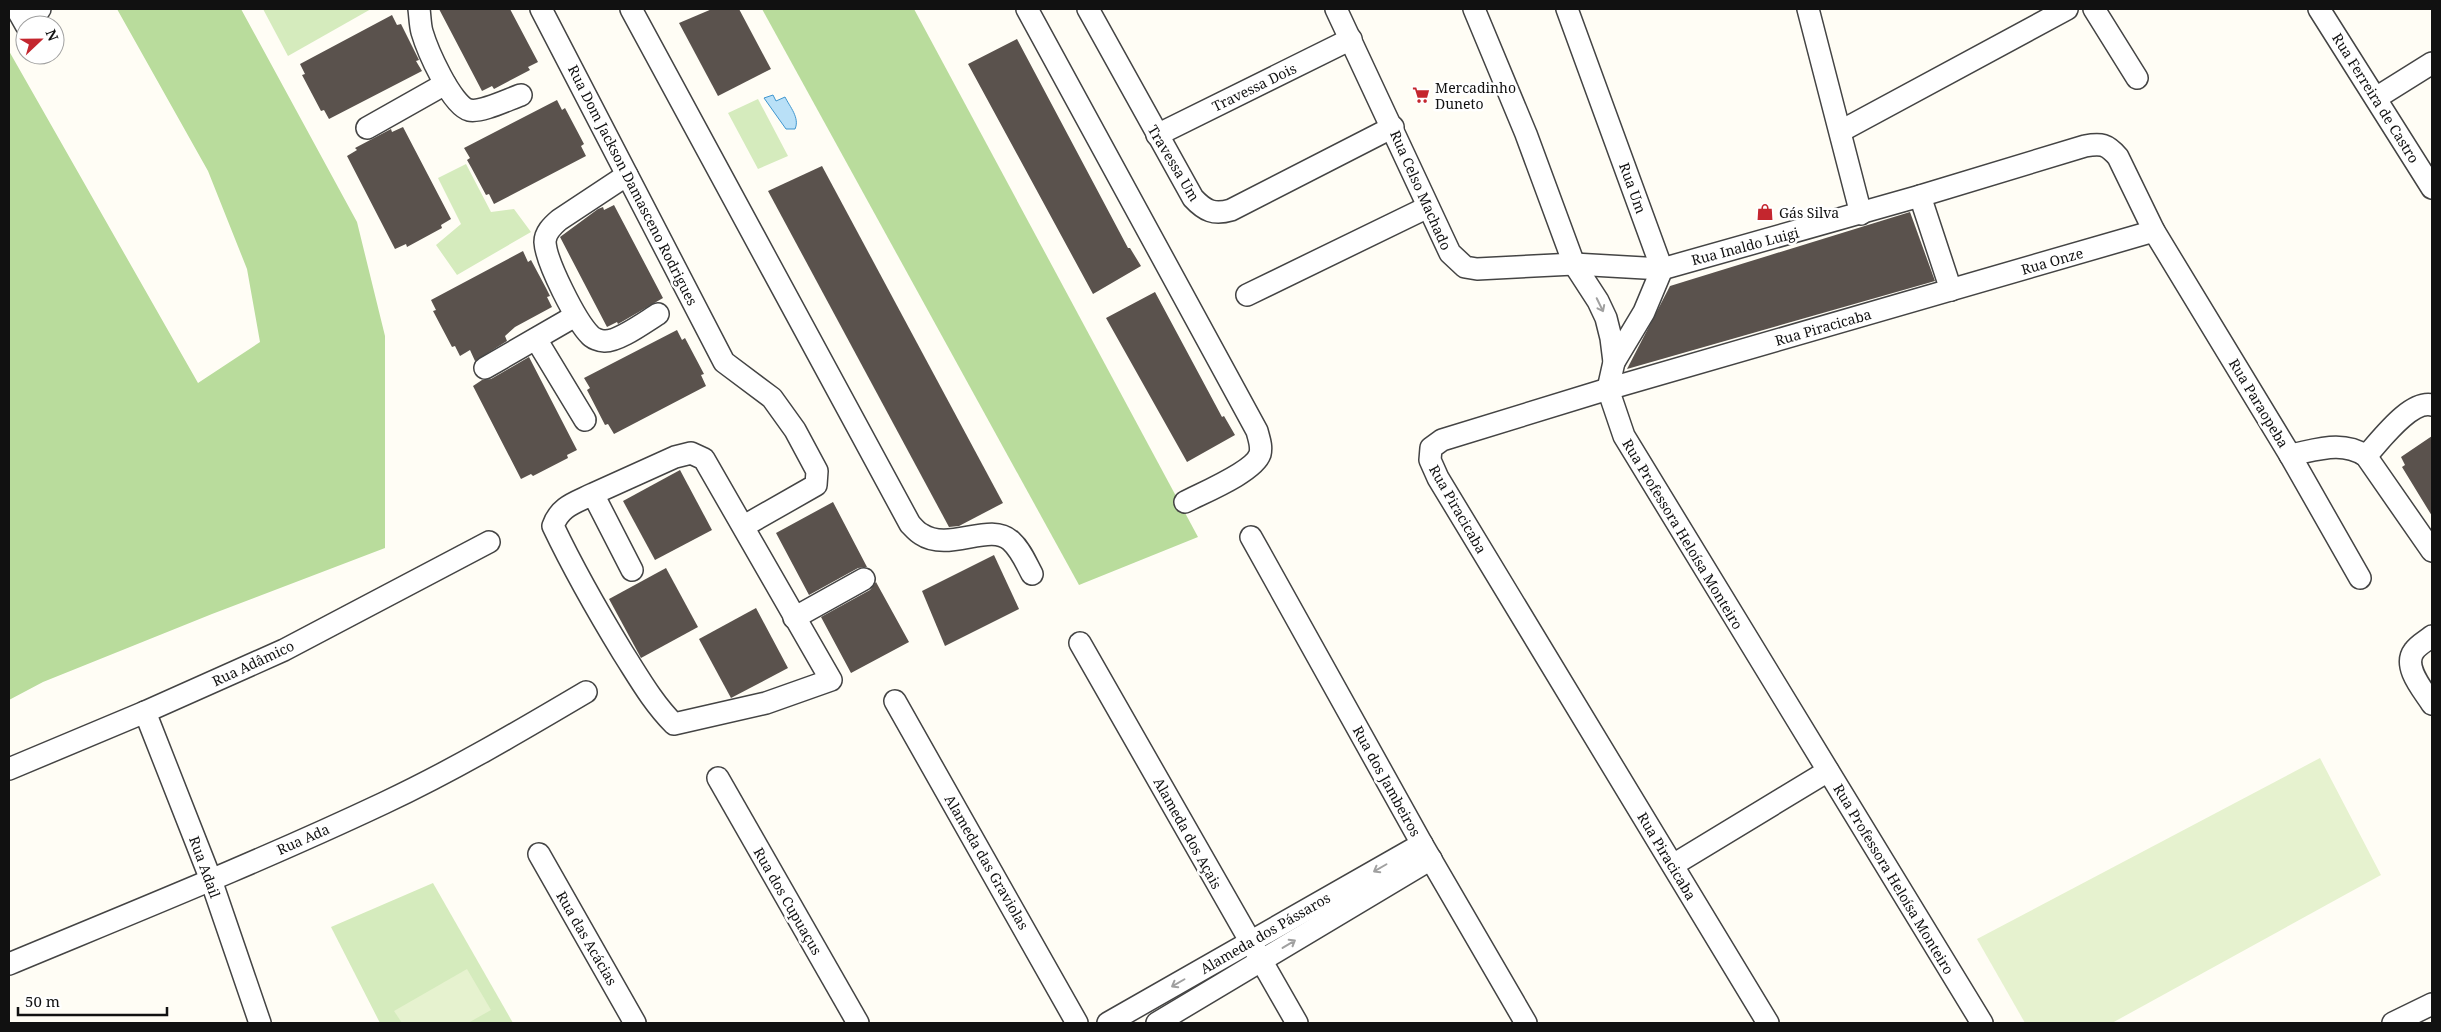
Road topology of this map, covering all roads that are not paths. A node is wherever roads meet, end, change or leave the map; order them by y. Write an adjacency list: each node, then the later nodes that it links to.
1 (17, 9): 2 (street)
2 (40, 9)
3 (419, 9): 18 (street)
4 (541, 9): 25 (street, Rua Dom Jackson Damasceno Rodrigues)
5 (631, 9): 52 (street)
6 (1027, 9): 46 (street)
7 (1088, 9): 24 (street, Travessa Um)
8 (1336, 9): 15 (street, Rua Celso Machado)
9 (1474, 9): 31 (street)
10 (1567, 9): 32 (street, Rua Um)
11 (1808, 9): 23 (street)
12 (2067, 9): 23 (street)
13 (2094, 9): 17 (street)
14 (2319, 9): 20 (street, Rua Ferreira de Castro)
15 (1351, 39): 21 (street, Rua Celso Machado); 24 (street, Travessa Dois)
16 (2432, 63): 20 (street)
17 (2137, 78)
18 (445, 84): 19 (street); 22 (street)
19 (521, 95)
20 (2376, 98): 26 (street, Rua Ferreira de Castro)
21 (1393, 127): 24 (street, Travessa Um); 28 (street, Rua Celso Machado)
22 (367, 128)
23 (1841, 131): 29 (street)
24 (1157, 135)
25 (627, 175): 36 (street); 47 (street, Rua Dom Jackson Damasceno Rodrigues)
26 (2432, 188)
27 (1917, 197): 29 (street, Rua Inaldo Luigi); 30 (street, Rua Inaldo Luigi); 33 (street)
28 (1428, 207): 31 (street, Rua Celso Machado); 34 (street)
29 (1861, 214): 32 (street, Rua Inaldo Luigi)
30 (2154, 231): 33 (street, Rua Onze); 43 (street, Rua Paraopeba)
31 (1574, 264): 32 (street, Rua Inaldo Luigi); 38 (street, one-way to 38)
32 (1662, 269): 38 (street)
33 (1951, 290): 40 (street, Rua Piracicaba)
34 (1247, 295)
35 (658, 314): 36 (street)
36 (576, 316): 37 (street)
37 (536, 340): 39 (street); 42 (street)
38 (1614, 362): 40 (street)
39 (485, 368)
40 (1608, 389): 63 (street, Rua Professora Heloísa Monteiro); 67 (street, Rua Piracicaba)
41 (2432, 405): 44 (street)
42 (585, 420)
43 (2290, 455): 44 (street); 53 (street, Rua Paraopeba)
44 (2366, 456): 50 (street)
45 (593, 494): 47 (street); 51 (street); 55 (street)
46 (1184, 502)
47 (744, 526): 55 (street)
48 (1251, 537): 65 (street, Rua dos Jambeiros)
49 (490, 542): 61 (street, Rua Adâmico)
50 (2432, 551)
51 (632, 570)
52 (1032, 574)
53 (2360, 578)
54 (864, 579): 55 (street)
55 (794, 618)
56 (2432, 636): 60 (street)
57 (1080, 643): 69 (street, Alameda dos Açais)
58 (586, 692): 68 (street, Rua Ada)
59 (895, 701): 76 (street, Alameda das Graviolas)
60 (2432, 704)
61 (145, 712): 62 (street, Rua Adâmico); 68 (street, Rua Adail)
62 (9, 769)
63 (1828, 771): 67 (street); 82 (street, Rua Professora Heloísa Monteiro)
64 (718, 778): 75 (street, Rua dos Cupuaçus)
65 (1426, 852): 69 (street, Alameda dos Pássaros, one-way to 69); 70 (street, Alameda dos Pássaros, one-way to 65); 80 (street, Rua dos Jambeiros)
66 (539, 854): 74 (street, Rua das Acácias)
67 (1673, 865): 81 (street, Rua Piracicaba)
68 (211, 880): 71 (street, Rua Ada); 73 (street, Rua Adail)
69 (1249, 942): 70 (street, Alameda dos Açais); 77 (street, Alameda dos Pássaros, one-way to 77)
70 (1261, 961): 78 (street, Alameda dos Pássaros); 79 (street, Alameda dos Açais)
71 (9, 964)
72 (2432, 1004): 83 (street)
73 (260, 1023)
74 (635, 1023)
75 (858, 1023)
76 (1077, 1023)
77 (1108, 1023)
78 (1157, 1023)
79 (1297, 1023)
80 (1526, 1023)
81 (1768, 1023)
82 (1982, 1023)
83 (2393, 1023)

